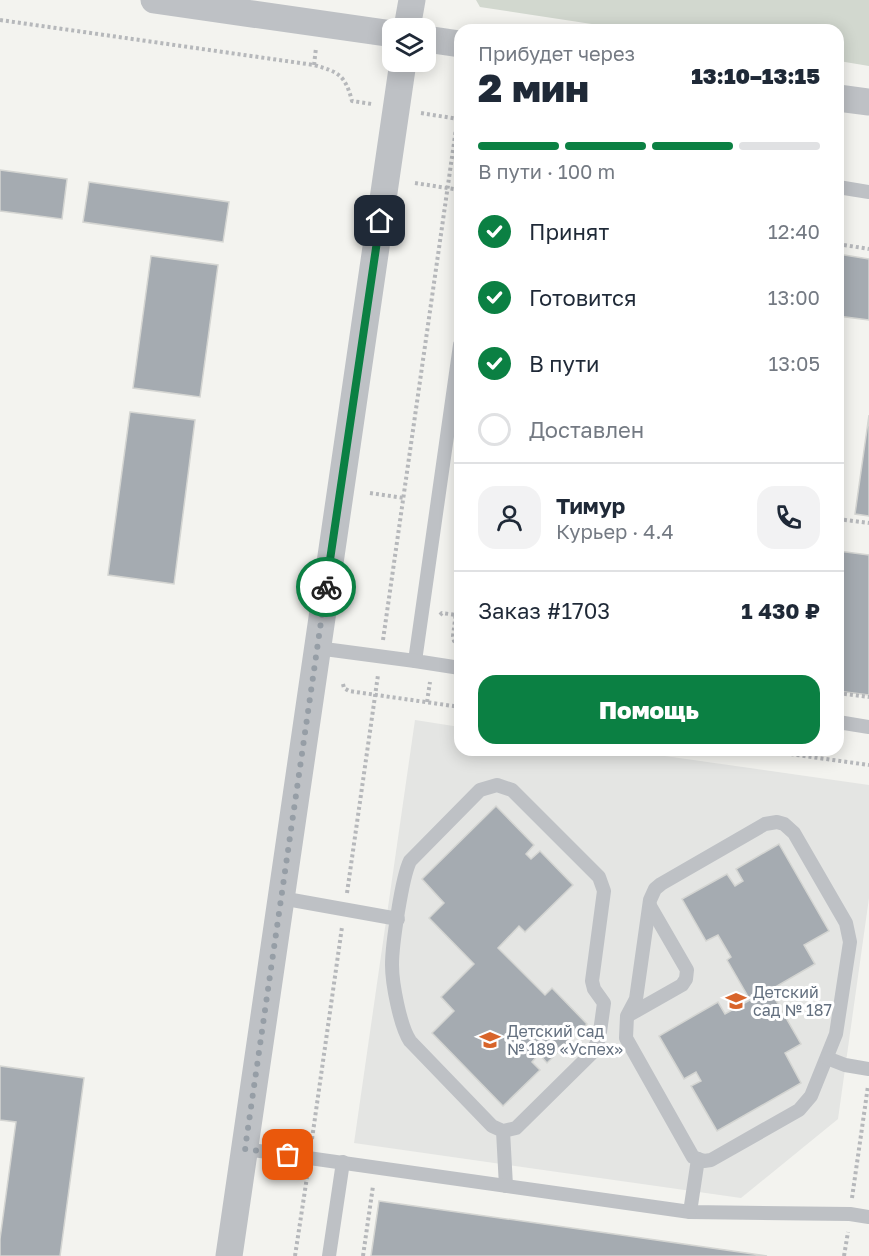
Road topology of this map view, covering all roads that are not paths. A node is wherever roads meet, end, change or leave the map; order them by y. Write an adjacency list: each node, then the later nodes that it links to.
1 (154, 0): 4 (street)
2 (412, 0): 3 (street)
3 (409, 18)
4 (382, 32)
5 (436, 40): 6 (street)
6 (454, 43)
7 (401, 72): 13 (street)
8 (844, 99): 9 (street)
9 (869, 102)
10 (844, 188): 11 (lane)
11 (869, 192)
12 (454, 387): 14 (lane)
13 (317, 648): 14 (lane); 18 (street)
14 (415, 662): 15 (lane)
15 (454, 667)
16 (844, 723): 17 (lane)
17 (869, 727)
18 (281, 898): 20 (lane); 25 (street)
19 (650, 906): 21 (lane); 21 (lane); 22 (lane)
20 (398, 919): 24 (lane); 24 (lane)
21 (627, 1016): 26 (lane)
22 (827, 1058): 23 (lane); 26 (lane)
23 (869, 1069)
24 (503, 1131): 28 (lane)
25 (245, 1149): 27 (lane); 31 (street)
26 (698, 1159): 29 (lane)
27 (343, 1162): 28 (lane); 32 (lane)
28 (506, 1186): 29 (lane)
29 (690, 1212): 30 (lane)
30 (869, 1217)
31 (229, 1256)
32 (329, 1256)

